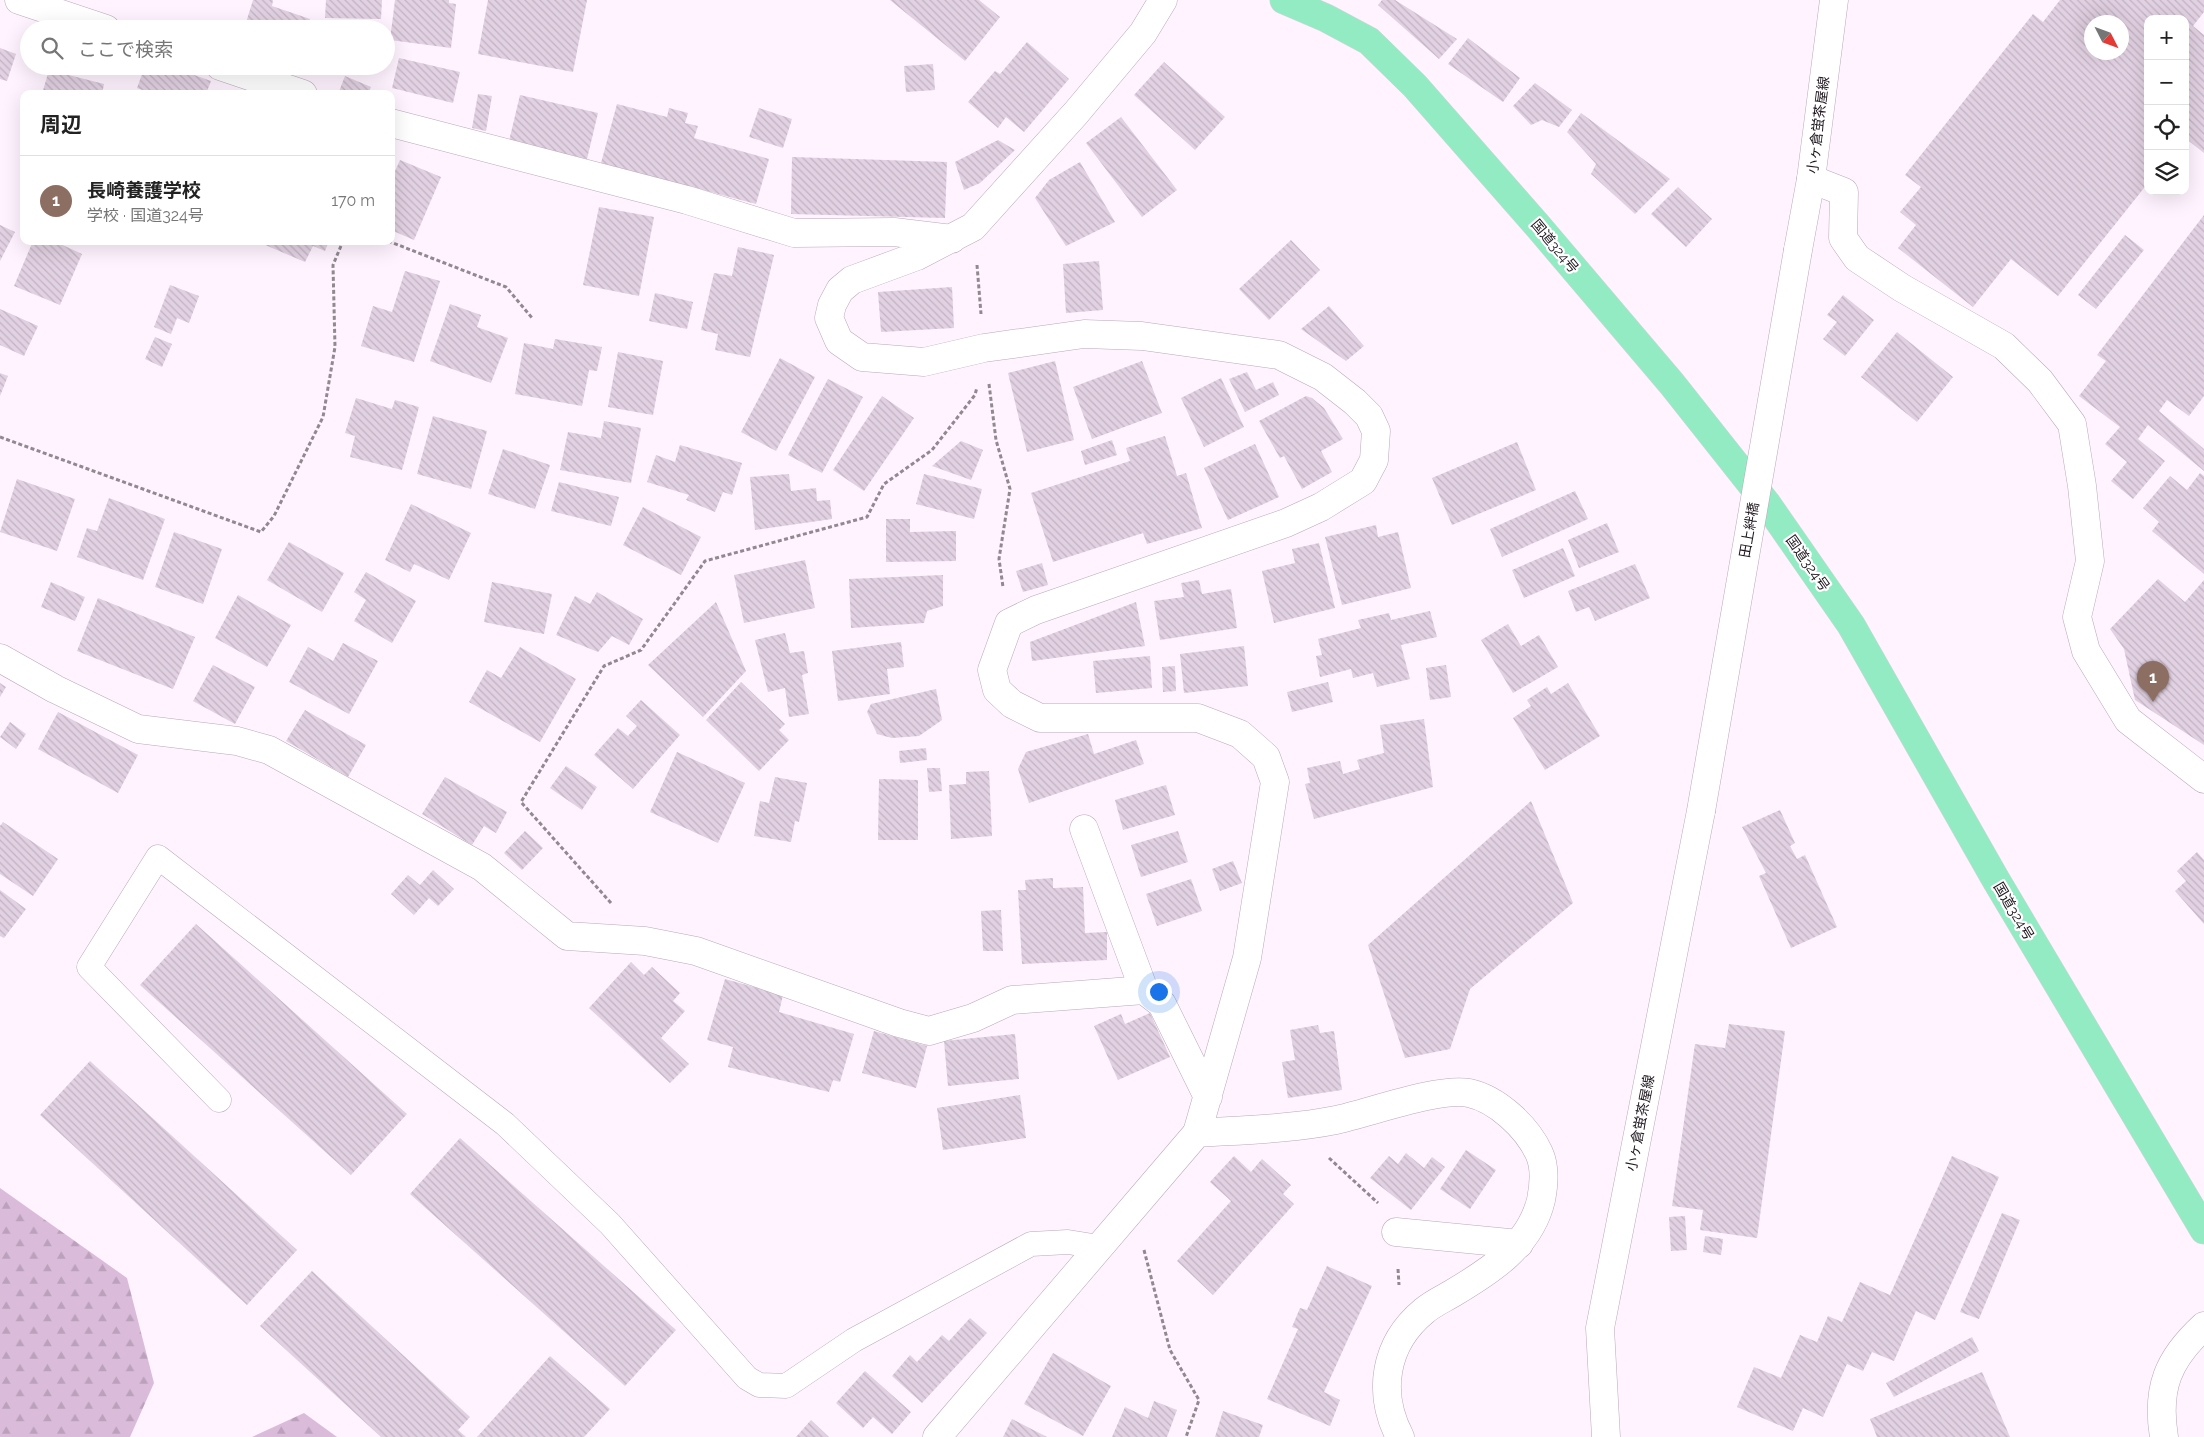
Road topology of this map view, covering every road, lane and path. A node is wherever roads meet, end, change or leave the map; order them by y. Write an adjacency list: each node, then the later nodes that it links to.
1 (19, 0): 5 (street)
2 (1163, 0): 10 (street)
3 (1284, 0): 29 (highway, 国道324号)
4 (1834, 0): 9 (street, 小ヶ倉蛍茶屋線)
5 (79, 20)
6 (247, 75): 7 (street)
7 (291, 90)
8 (395, 124): 10 (street)
9 (1811, 179): 13 (street, 小ヶ倉蛍茶屋線); 19 (street)
10 (963, 233): 15 (path); 15 (street)
11 (395, 244): 14 (path)
12 (341, 245): 16 (path)
13 (1798, 250): 20 (street, 田上絆橋, bridge)
14 (533, 319)
15 (984, 348): 17 (path); 22 (path); 24 (street)
16 (0, 437)
17 (999, 559)
18 (0, 658): 22 (street)
19 (2204, 779)
20 (1701, 811): 38 (street, 小ヶ倉蛍茶屋線)
21 (1084, 829): 23 (street)
22 (645, 941): 23 (street)
23 (1144, 990): 24 (street)
24 (1208, 1097): 27 (street)
25 (219, 1100): 32 (lane)
26 (1297, 1126): 27 (street); 30 (path); 31 (street)
27 (1197, 1133): 28 (street)
28 (1133, 1208): 32 (street); 36 (path)
29 (2204, 1230)
30 (1396, 1232): 31 (street); 33 (path)
31 (1519, 1244): 37 (street)
32 (1099, 1247): 35 (street)
33 (1400, 1289)
34 (2204, 1326): 39 (street)
35 (937, 1437)
36 (1186, 1437)
37 (1400, 1437)
38 (1606, 1437)
39 (2164, 1437)

